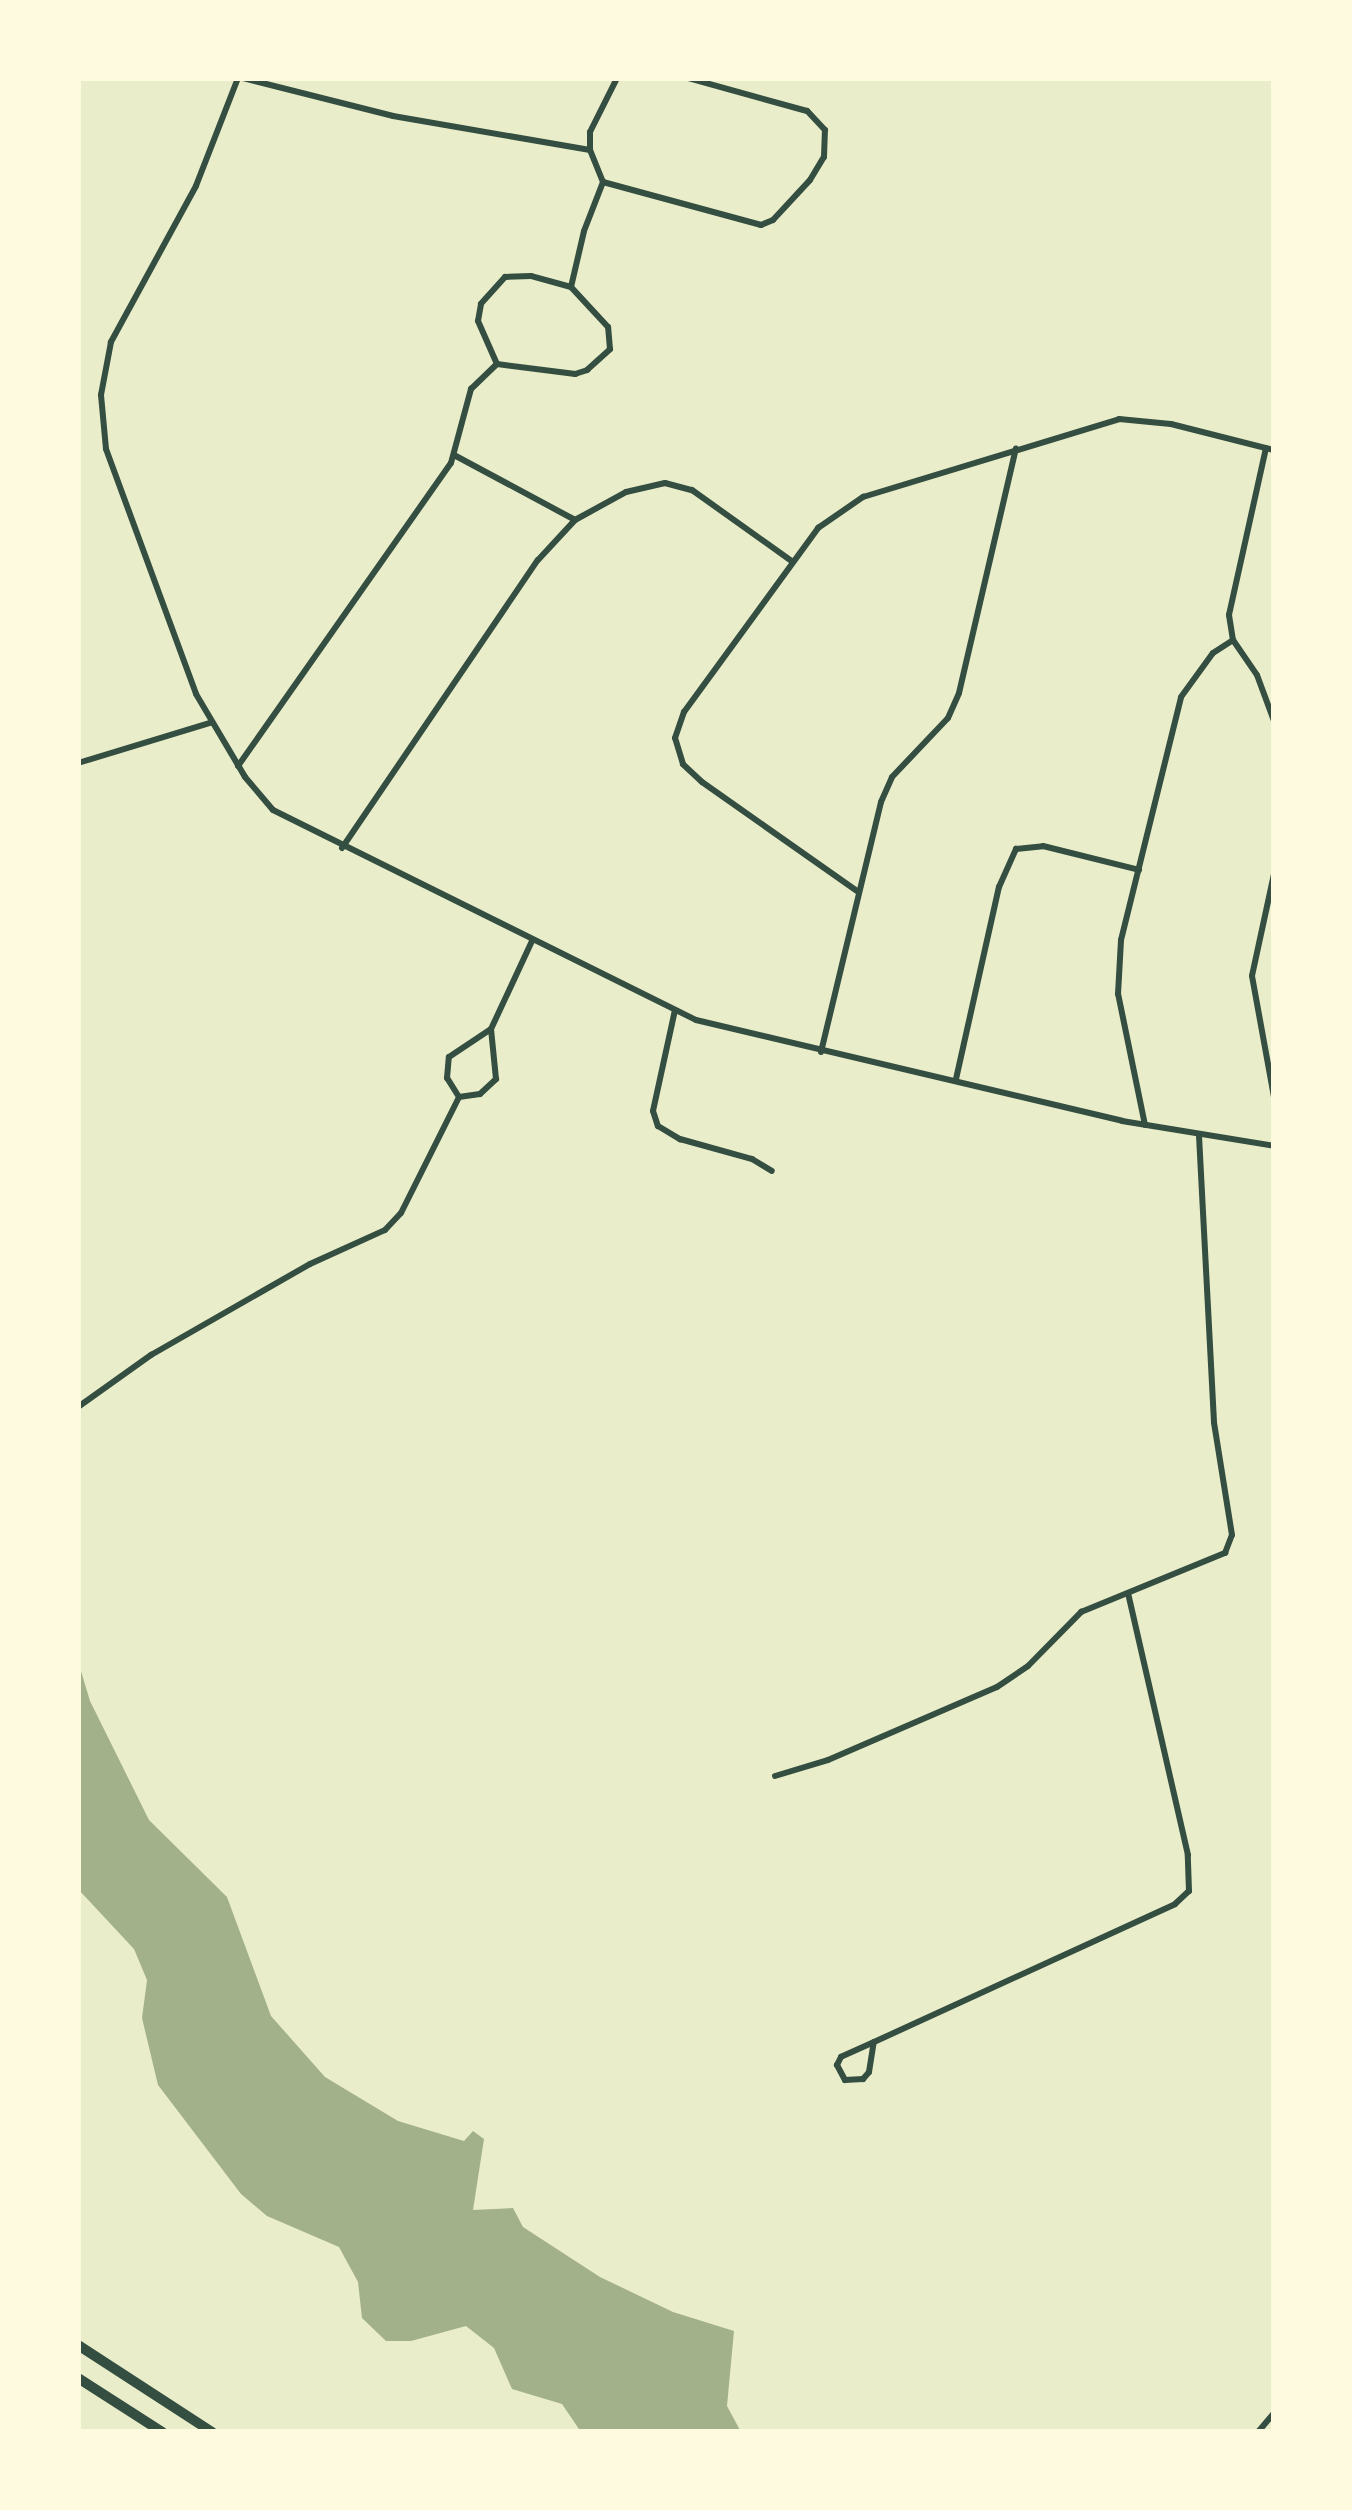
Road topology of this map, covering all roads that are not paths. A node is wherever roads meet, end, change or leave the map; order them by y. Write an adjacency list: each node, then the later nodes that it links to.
1 (240, 78): 4 (street); 15 (street)
2 (617, 78): 4 (street)
3 (688, 78): 5 (street)
4 (590, 150): 5 (street)
5 (603, 182): 6 (street)
6 (571, 287): 7 (street); 7 (street)
7 (497, 364): 10 (street)
8 (1016, 448): 9 (street); 12 (street); 21 (street)
9 (1270, 449): 13 (street)
10 (454, 454): 11 (street); 17 (street)
11 (575, 520): 12 (street); 18 (street)
12 (793, 562): 21 (street)
13 (1233, 640): 14 (street); 19 (street)
14 (1274, 721)
15 (210, 723): 16 (street); 17 (street)
16 (78, 763)
17 (238, 766): 18 (street)
18 (342, 848): 23 (street)
19 (1138, 870): 27 (street); 30 (street)
20 (1274, 874): 22 (street)
21 (857, 891): 26 (street)
22 (1271, 907): 29 (street)
23 (532, 940): 24 (street); 25 (street)
24 (675, 1010): 26 (street); 33 (street)
25 (491, 1029): 28 (street); 28 (street)
26 (821, 1052): 27 (street)
27 (956, 1078): 30 (street)
28 (459, 1097): 34 (street)
29 (1274, 1097)
30 (1145, 1125): 31 (street)
31 (1199, 1134): 32 (street); 35 (street)
32 (1274, 1146)
33 (772, 1171)
34 (78, 1407)
35 (1128, 1593): 36 (street); 37 (street)
36 (775, 1776)
37 (874, 2042): 37 (street)
38 (78, 2345): 42 (highway)
39 (78, 2378): 41 (highway)
40 (1274, 2413): 43 (street)
41 (163, 2432)
42 (212, 2432)
43 (1258, 2432)

